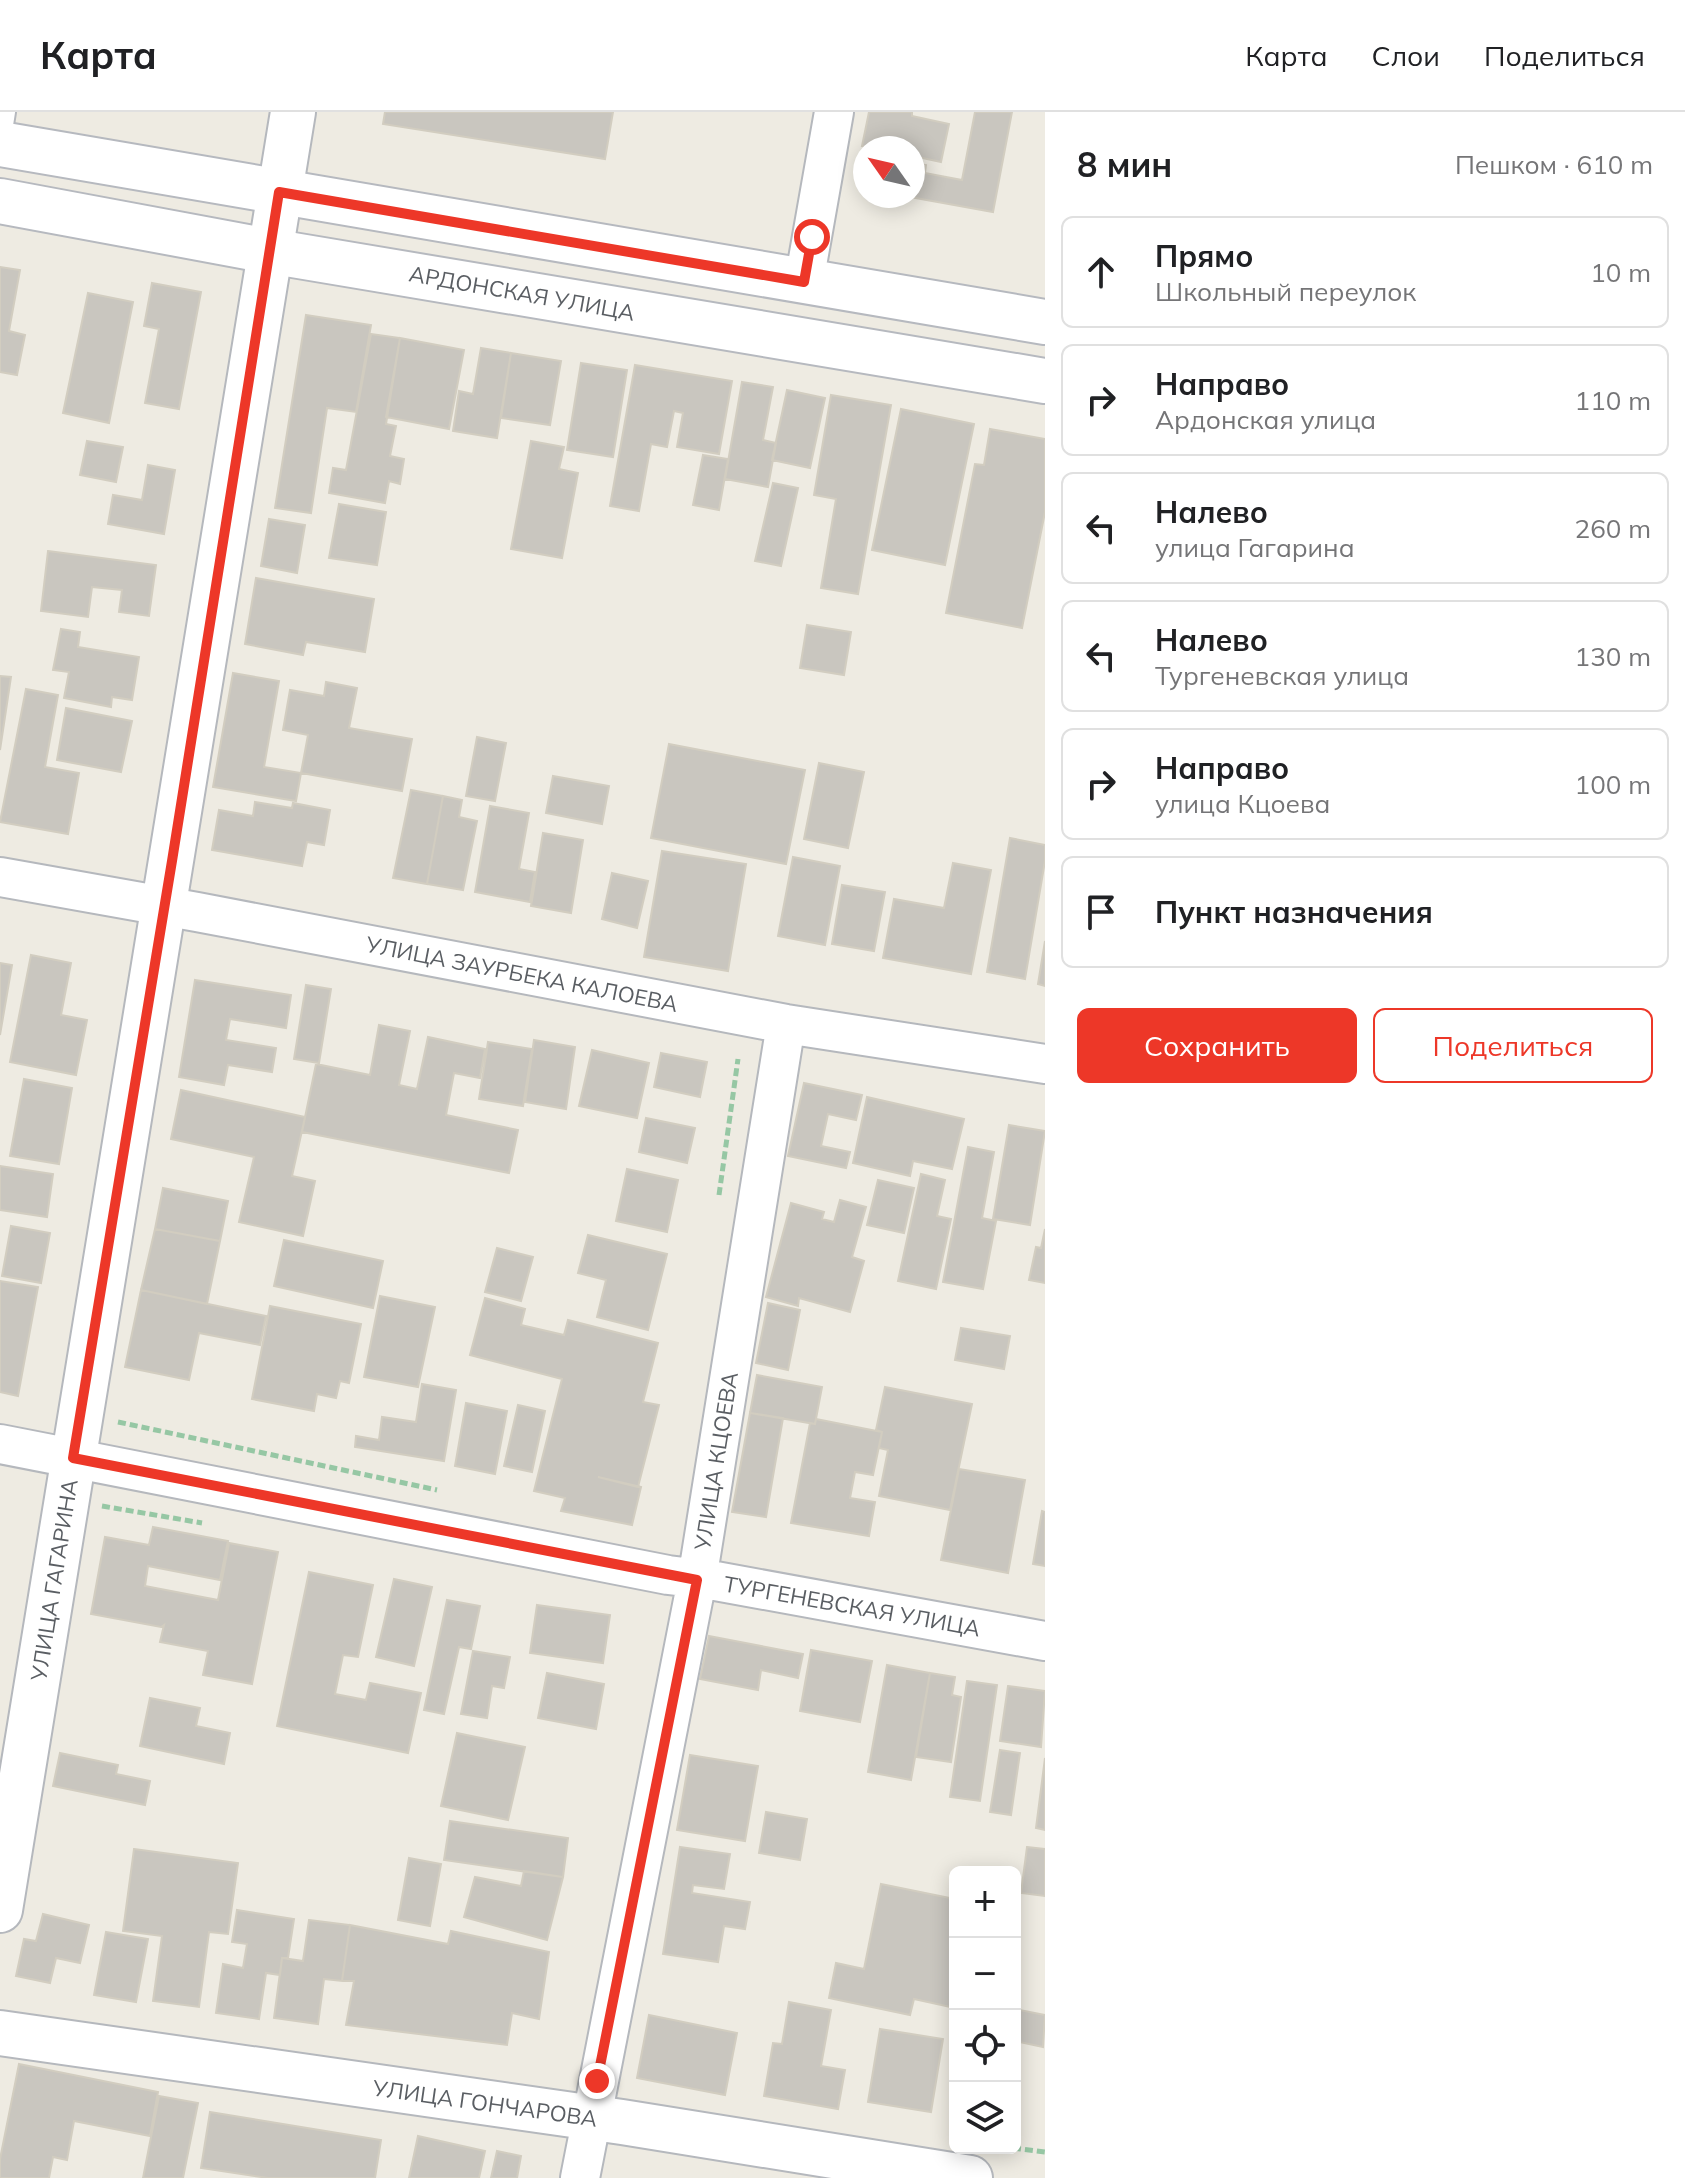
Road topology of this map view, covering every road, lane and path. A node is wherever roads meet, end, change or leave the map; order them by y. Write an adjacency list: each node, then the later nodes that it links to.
1 (5, 112): 4 (lane)
2 (293, 112): 5 (street, УЛИЦА ГАГАРИНА)
3 (834, 112): 8 (street)
4 (0, 144): 5 (street)
5 (279, 192): 7 (street, УЛИЦА ГАГАРИНА); 8 (street)
6 (0, 201): 7 (street, АРДОНСКАЯ УЛИЦА)
7 (269, 251): 10 (street, АРДОНСКАЯ УЛИЦА); 12 (street, УЛИЦА ГАГАРИНА)
8 (804, 282): 9 (street)
9 (1045, 322)
10 (1045, 381)
11 (0, 877): 12 (street, УЛИЦА ЗАУРБЕКА КАЛОЕВА)
12 (164, 907): 13 (street, УЛИЦА ЗАУРБЕКА КАЛОЕВА); 19 (street, УЛИЦА ГАГАРИНА)
13 (786, 1024): 15 (street, УЛИЦА ЗАУРБЕКА КАЛОЕВА); 23 (street, УЛИЦА КЦОЕВА)
14 (738, 1059): 16 (path)
15 (1045, 1064)
16 (719, 1199)
17 (109, 1420): 20 (path)
18 (0, 1444): 19 (street, ТУРГЕНЕВСКАЯ УЛИЦА)
19 (73, 1458): 23 (street, ТУРГЕНЕВСКАЯ УЛИЦА); 25 (street, УЛИЦА ГАГАРИНА)
20 (437, 1490)
21 (101, 1506): 22 (path)
22 (210, 1525)
23 (697, 1580): 24 (street, ТУРГЕНЕВСКАЯ УЛИЦА); 27 (street, УЛИЦА КЦОЕВА)
24 (1045, 1641)
25 (0, 1910)
26 (0, 2033): 27 (street, УЛИЦА ГОНЧАРОВА)
27 (592, 2119): 30 (street, УЛИЦА КЦОЕВА); 31 (street, УЛИЦА ГОНЧАРОВА)
28 (1021, 2149): 29 (path)
29 (1045, 2152)
30 (580, 2178)
31 (970, 2178)

